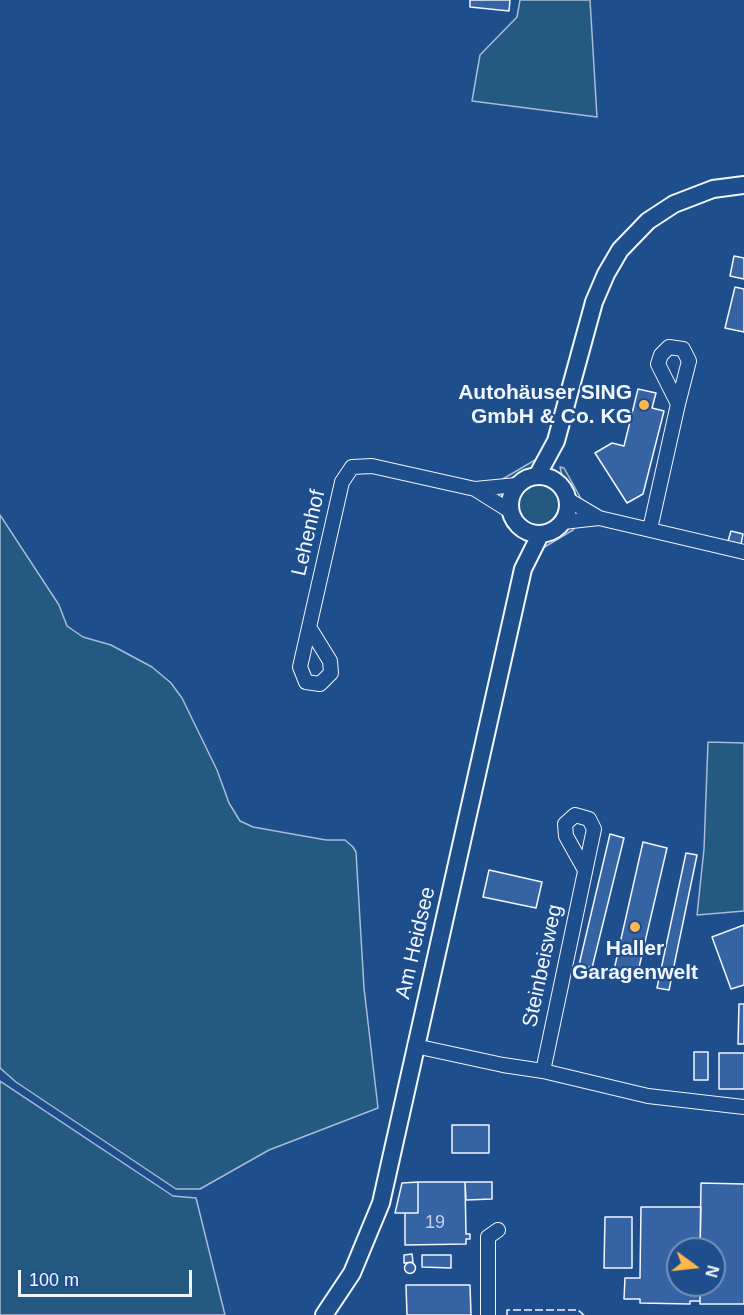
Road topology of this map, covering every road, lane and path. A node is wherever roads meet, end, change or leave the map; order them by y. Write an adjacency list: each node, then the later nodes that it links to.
1 (744, 185): 3 (main road)
2 (678, 404): 13 (street)
3 (556, 441): 4 (main road); 5 (main road)
4 (537, 476): 5 (main road); 6 (main road)
5 (555, 481): 8 (main road)
6 (517, 485): 7 (street, Lehenhof); 9 (main road)
7 (475, 489): 9 (street, Lehenhof); 17 (street, Lehenhof)
8 (567, 499): 10 (street); 11 (main road)
9 (510, 511): 12 (main road)
10 (599, 518): 11 (street); 13 (street)
11 (563, 522): 14 (main road)
12 (520, 529): 14 (main road); 16 (main road, Am Heidsee)
13 (650, 529): 15 (street)
14 (540, 535): 16 (main road, Am Heidsee)
15 (744, 552)
16 (523, 569): 19 (main road, Am Heidsee)
17 (309, 627)
18 (585, 870): 20 (street, Steinbeisweg)
19 (416, 1046): 20 (street); 23 (main road, Am Heidsee)
20 (543, 1071): 21 (street)
21 (744, 1107)
22 (498, 1230): 24 (street)
23 (324, 1315)
24 (488, 1315)

